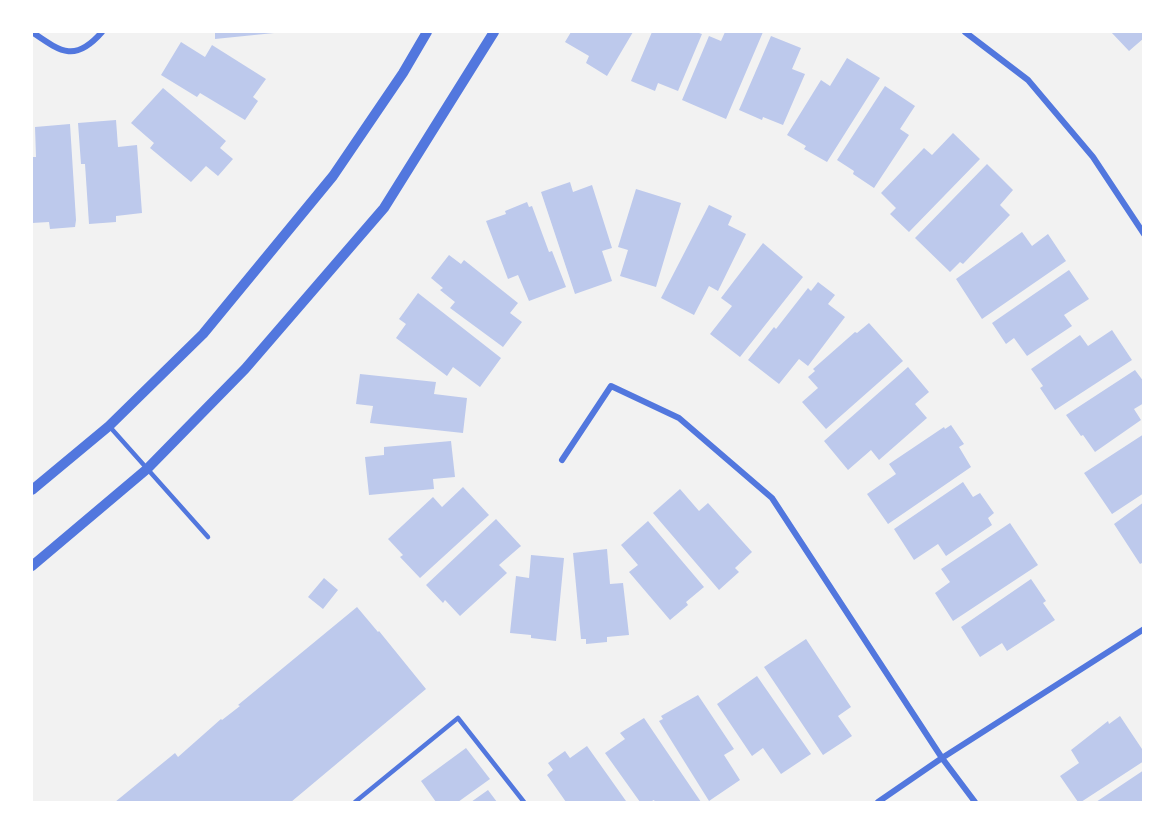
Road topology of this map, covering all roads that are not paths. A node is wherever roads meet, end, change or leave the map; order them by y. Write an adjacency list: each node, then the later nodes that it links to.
1 (32, 32): 2 (street)
2 (102, 32)
3 (427, 32): 7 (street)
4 (494, 32): 9 (street)
5 (965, 32): 6 (street)
6 (1143, 234)
7 (109, 426): 9 (lane); 10 (street)
8 (562, 460): 14 (street)
9 (147, 469): 11 (lane); 12 (street)
10 (32, 490)
11 (208, 537)
12 (32, 566)
13 (1143, 629): 14 (street)
14 (942, 758): 17 (street); 18 (street)
15 (355, 802): 16 (lane)
16 (524, 802)
17 (878, 802)
18 (975, 802)

